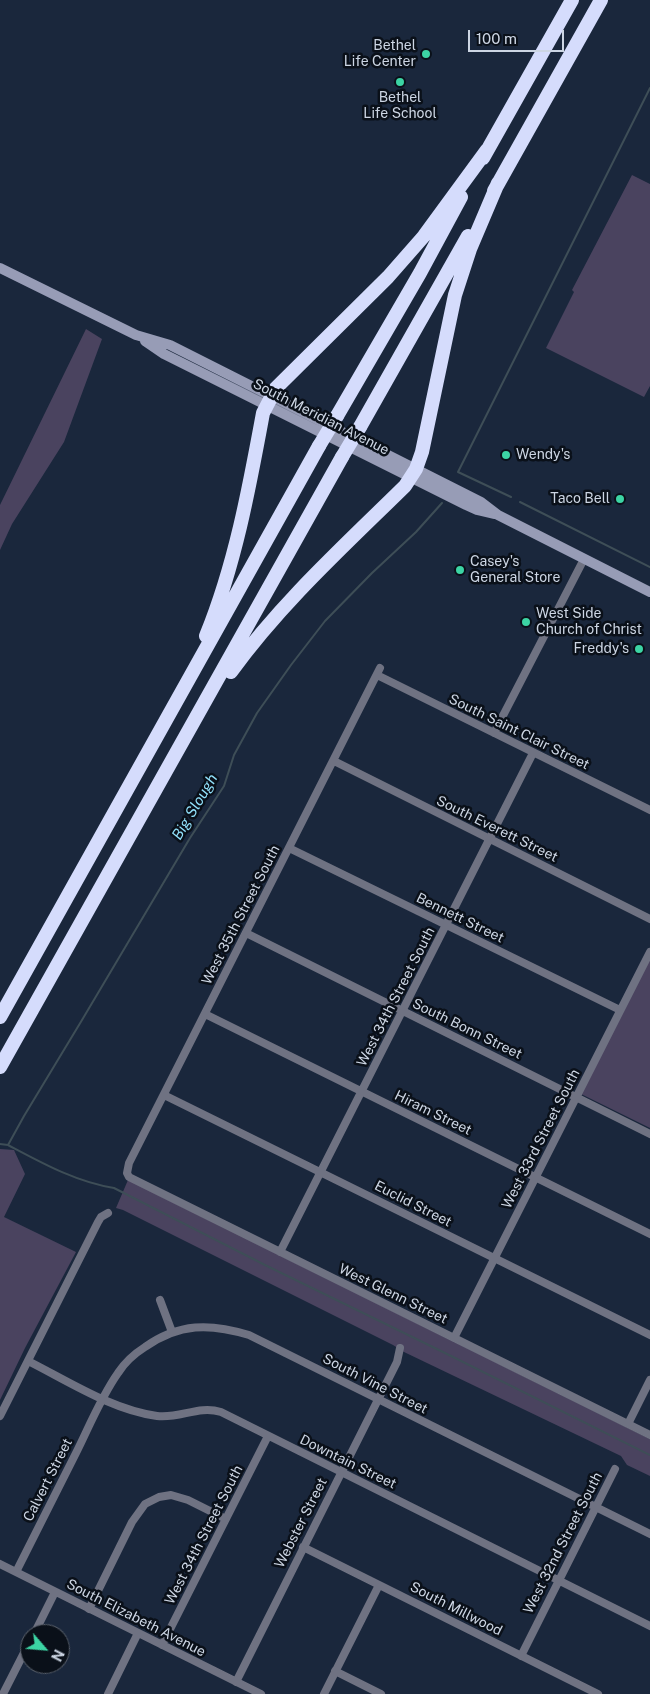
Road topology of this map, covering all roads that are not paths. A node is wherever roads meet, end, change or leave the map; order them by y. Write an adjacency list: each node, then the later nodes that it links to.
1 (572, 0): 3 (highway)
2 (601, 0): 4 (highway)
3 (487, 150): 6 (highway); 11 (highway, bridge)
4 (498, 183): 7 (highway); 12 (highway, bridge)
5 (0, 268): 6 (main road, South Meridian Avenue)
6 (269, 401): 7 (main road, South Meridian Avenue); 11 (highway)
7 (414, 474): 8 (main road, South Meridian Avenue); 12 (highway)
8 (584, 559): 9 (main road, South Meridian Avenue); 13 (street)
9 (650, 592)
10 (379, 672): 13 (street, South Saint Clair Street); 15 (street, West 35th Street South)
11 (184, 690): 26 (highway)
12 (193, 723): 27 (highway)
13 (494, 734): 14 (street, South Saint Clair Street)
14 (533, 752): 16 (street, South Saint Clair Street); 17 (street, West 34th Street South)
15 (334, 761): 17 (street, South Everett Street); 18 (street, West 35th Street South)
16 (650, 810)
17 (489, 839): 19 (street, South Everett Street); 20 (street, West 34th Street South)
18 (289, 848): 20 (street, Bennett Street); 21 (street, West 35th Street South)
19 (650, 919)
20 (446, 925): 23 (street, Bennett Street); 24 (street, West 34th Street South)
21 (246, 933): 24 (street, South Bonn Street); 25 (street, West 35th Street South)
22 (650, 952): 23 (street, West 33rd Street South)
23 (620, 1010): 30 (street, West 33rd Street South)
24 (402, 1011): 28 (street, West 34th Street South); 30 (street, South Bonn Street)
25 (205, 1014): 28 (street, Hiram Street); 29 (street, West 35th Street South)
26 (0, 1017)
27 (0, 1067)
28 (362, 1091): 32 (street, West 34th Street South); 34 (street, Hiram Street)
29 (164, 1095): 32 (street, Euclid Street); 33 (street, West 35th Street South)
30 (576, 1097): 31 (street, South Bonn Street); 34 (street, West 33rd Street South)
31 (650, 1134)
32 (321, 1171): 37 (street, West 34th Street South); 38 (street, Euclid Street)
33 (127, 1173): 37 (street, West Glenn Street)
34 (535, 1178): 36 (street, Hiram Street); 38 (street, West 33rd Street South)
35 (108, 1213): 44 (street)
36 (650, 1234)
37 (280, 1252): 42 (street, West Glenn Street)
38 (495, 1258): 41 (street, Euclid Street); 42 (street, West 33rd Street South)
39 (160, 1300): 40 (street)
40 (172, 1332): 46 (street, South Vine Street); 47 (street, South Vine Street)
41 (650, 1335)
42 (454, 1338): 49 (street, West Glenn Street)
43 (400, 1348): 47 (street, Webster Street)
44 (28, 1361): 46 (street, Downtain Street); 48 (street)
45 (650, 1380): 49 (street)
46 (103, 1399): 51 (street, Downtain Street); 59 (street, Calvert Street)
47 (378, 1399): 53 (street, Webster Street); 54 (street, South Vine Street)
48 (0, 1416)
49 (628, 1424): 50 (street, West Glenn Street)
50 (650, 1435)
51 (268, 1436): 53 (street, Downtain Street); 55 (street, West 34th Street South)
52 (615, 1469): 54 (street, West 32nd Street South)
53 (341, 1472): 57 (street, Webster Street); 60 (street, Downtain Street)
54 (596, 1506): 56 (street, South Vine Street); 60 (street, West 32nd Street South)
55 (226, 1519): 63 (street); 67 (street, West 34th Street South)
56 (650, 1534)
57 (303, 1548): 61 (street, South Millwood); 71 (street, Webster Street)
58 (0, 1564): 59 (street, South Elizabeth Avenue)
59 (16, 1572): 62 (street, South Elizabeth Avenue)
60 (559, 1580): 65 (street, Downtain Street); 68 (street, West 32nd Street South)
61 (379, 1585): 68 (street, South Millwood); 70 (street)
62 (55, 1592): 63 (street, South Elizabeth Avenue); 64 (street)
63 (89, 1609): 66 (street, South Elizabeth Avenue)
64 (39, 1624)
65 (650, 1626)
66 (138, 1633): 67 (street, South Elizabeth Avenue); 73 (street)
67 (162, 1645): 71 (street, South Elizabeth Avenue)
68 (521, 1656): 77 (street, South Millwood)
69 (20, 1661): 72 (street)
70 (335, 1671): 75 (street); 76 (street)
71 (236, 1682): 74 (street, South Elizabeth Avenue)
72 (3, 1694)
73 (108, 1694)
74 (261, 1694)
75 (324, 1694)
76 (381, 1694)
77 (598, 1694)

